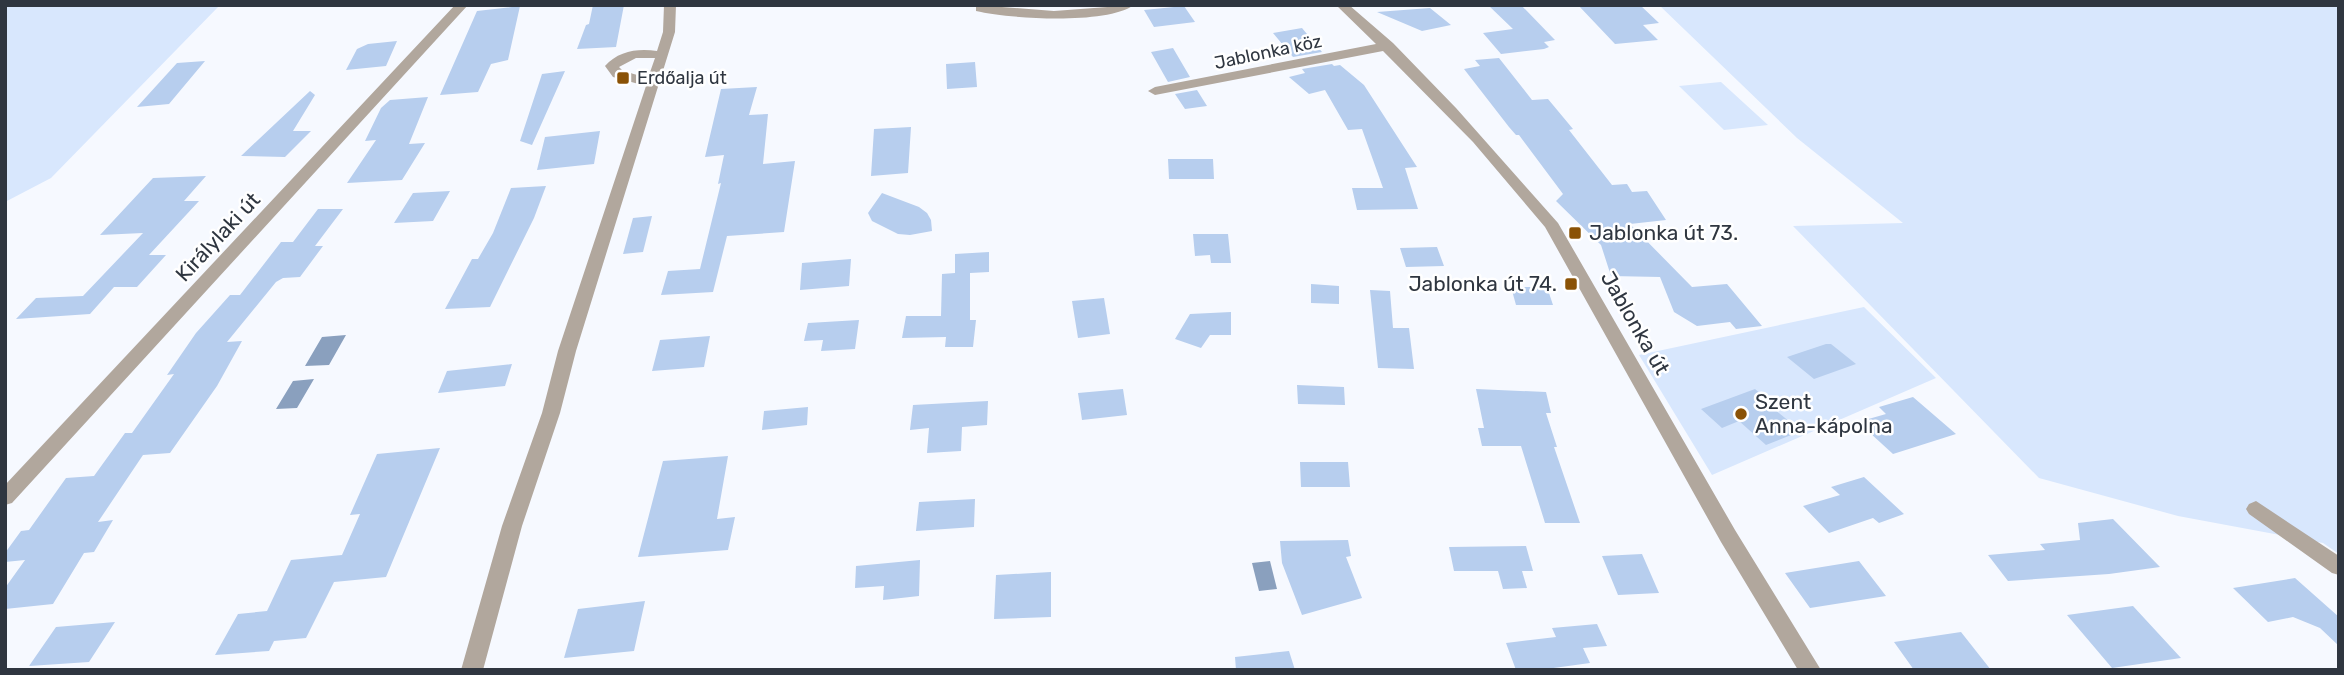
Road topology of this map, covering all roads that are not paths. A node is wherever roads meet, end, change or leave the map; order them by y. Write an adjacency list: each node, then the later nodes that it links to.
1 (462, 5): 10 (street, Királylaki út)
2 (670, 5): 7 (street)
3 (1128, 5): 5 (street)
4 (1342, 5): 6 (street, Jablonka út)
5 (980, 8)
6 (1388, 46): 9 (street, Jablonka köz); 14 (street, Jablonka út)
7 (662, 56): 8 (street); 8 (street)
8 (653, 84): 13 (street)
9 (1155, 91)
10 (5, 498)
11 (2256, 509): 12 (street)
12 (2339, 567)
13 (472, 670)
14 (1810, 670)

